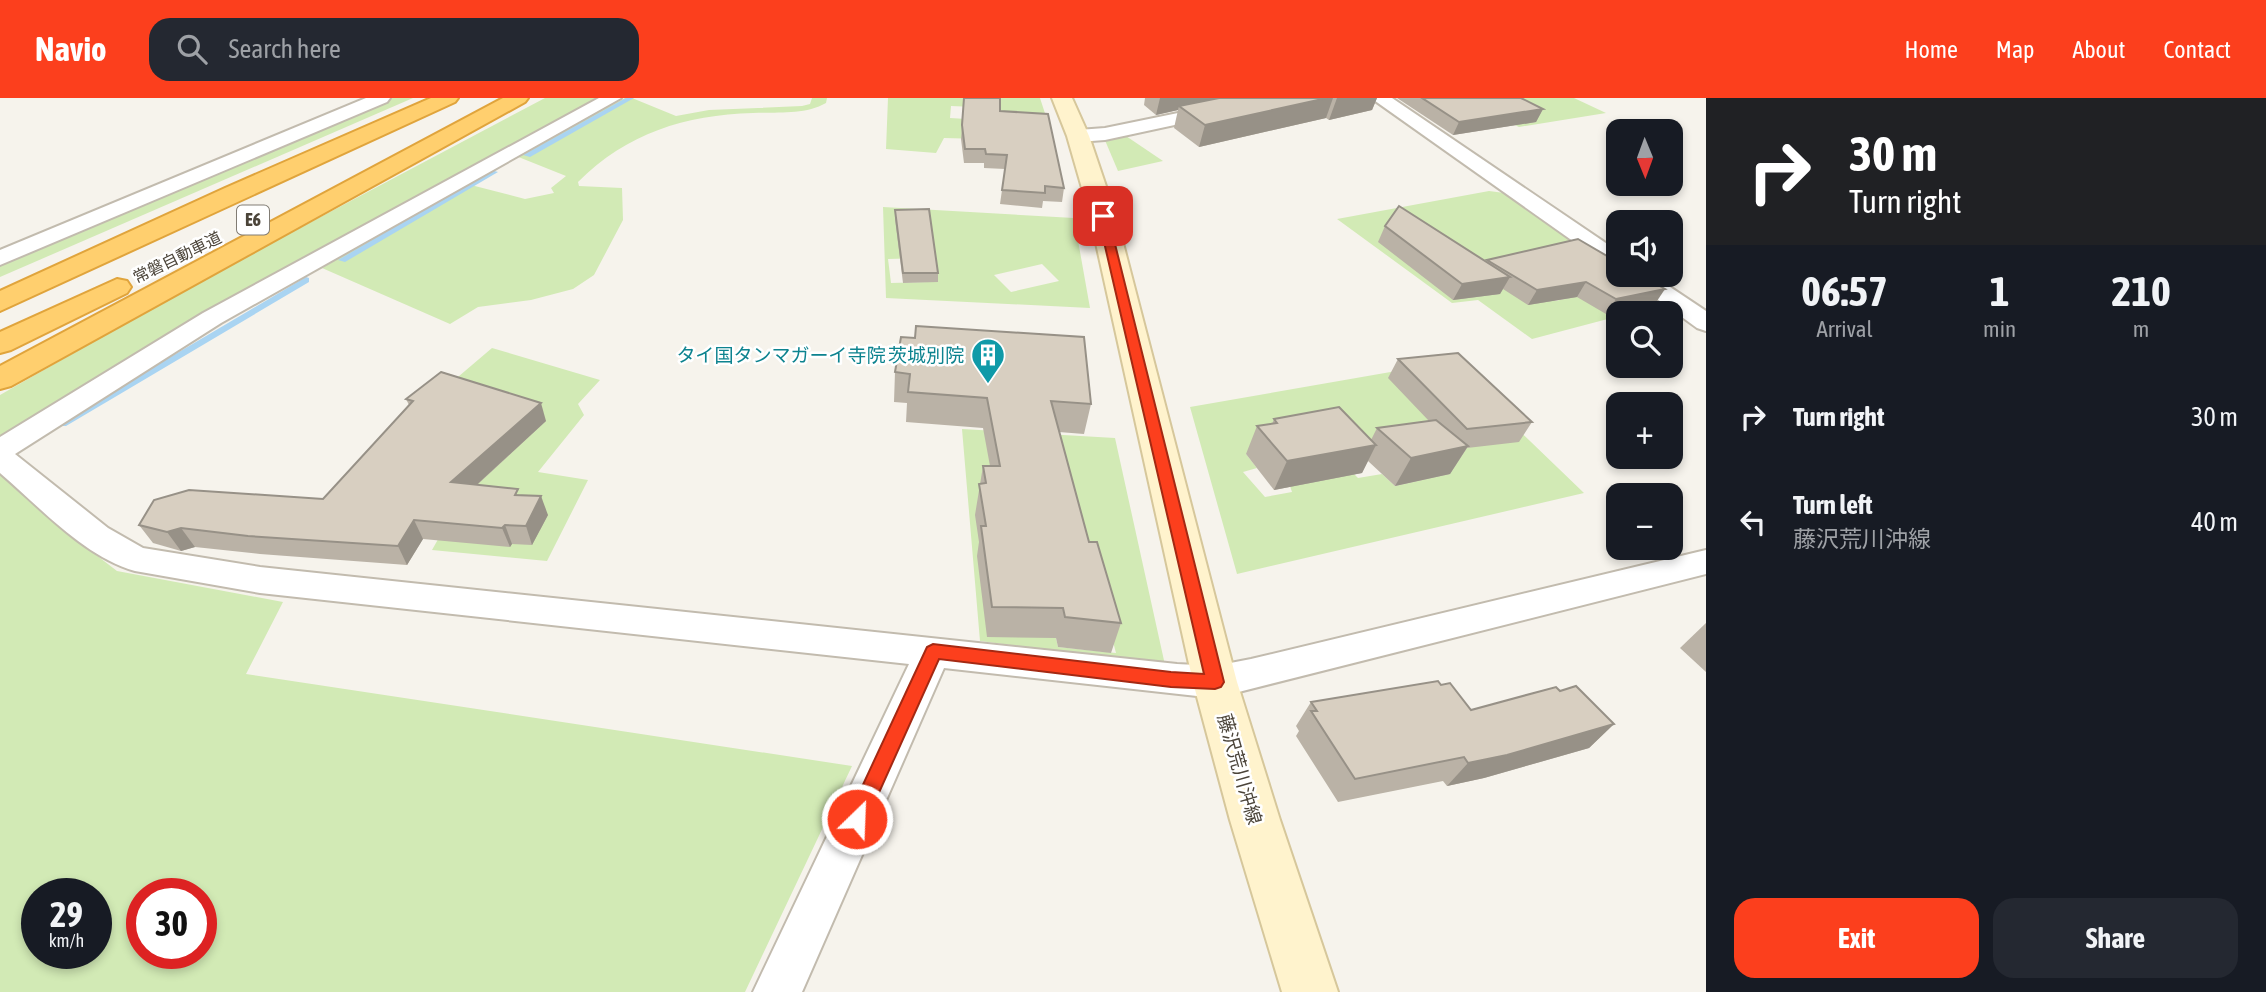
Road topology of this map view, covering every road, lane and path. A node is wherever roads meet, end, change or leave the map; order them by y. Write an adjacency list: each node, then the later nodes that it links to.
1 (381, 98): 12 (street)
2 (448, 98): 10 (highway, 常磐自動車道 / E6)
3 (506, 98): 21 (highway, 常磐自動車道 / E6)
4 (519, 98): 22 (highway)
5 (612, 98): 23 (street)
6 (1062, 98): 9 (main road, 藤沢荒川沖線)
7 (1277, 98): 9 (street)
8 (1380, 98): 11 (street)
9 (1078, 136): 27 (main road, 藤沢荒川沖線)
10 (234, 193): 14 (highway); 17 (highway, 常磐自動車道 / E6)
11 (1606, 253)
12 (0, 258)
13 (1654, 287): 16 (street)
14 (0, 291)
15 (1706, 297): 18 (street)
16 (1675, 301)
17 (0, 302)
18 (1683, 302)
19 (1683, 307): 20 (street)
20 (1706, 323)
21 (0, 344)
22 (0, 379)
23 (0, 450)
24 (0, 457): 26 (street)
25 (1706, 562): 27 (street)
26 (933, 652): 27 (street); 28 (street)
27 (1215, 682): 29 (main road, 藤沢荒川沖線)
28 (777, 992)
29 (1310, 992)

